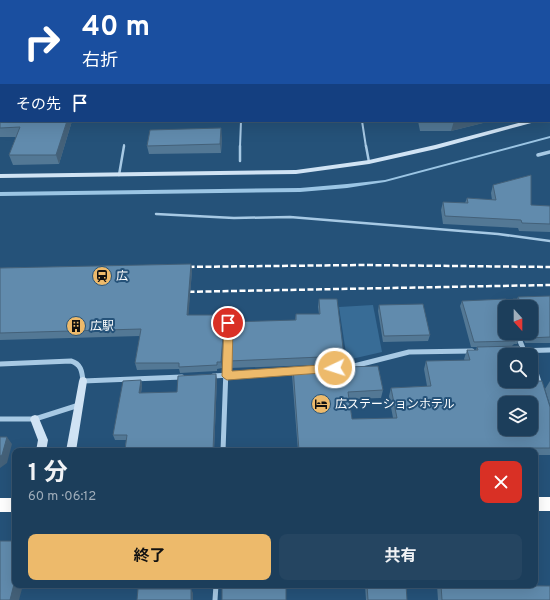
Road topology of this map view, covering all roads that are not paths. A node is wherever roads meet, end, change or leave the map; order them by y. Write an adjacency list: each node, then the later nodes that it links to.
1 (241, 122): 7 (lane)
2 (362, 122): 8 (lane)
3 (529, 122): 8 (street)
4 (124, 145): 9 (lane)
5 (550, 152): 6 (street)
6 (538, 155)
7 (240, 161)
8 (369, 162): 9 (street)
9 (119, 174): 10 (street)
10 (0, 176)
11 (156, 214): 12 (lane)
12 (550, 241)
13 (228, 323): 21 (street)
14 (550, 350): 16 (street)
15 (478, 351): 18 (street)
16 (538, 352)
17 (0, 364): 24 (street)
18 (335, 368)
19 (304, 370): 21 (street)
20 (205, 376): 21 (street)
21 (227, 376): 31 (street)
22 (190, 377): 24 (street)
23 (538, 379): 25 (street)
24 (83, 381): 26 (street)
25 (542, 391)
26 (79, 405): 28 (street); 30 (street)
27 (0, 419): 28 (street)
28 (35, 419): 29 (street)
29 (42, 448)
30 (72, 448)
31 (223, 448)
32 (538, 504): 33 (highway)
33 (550, 504)
34 (0, 505): 35 (highway)
35 (12, 505)
36 (216, 588): 37 (street)
37 (215, 600)

